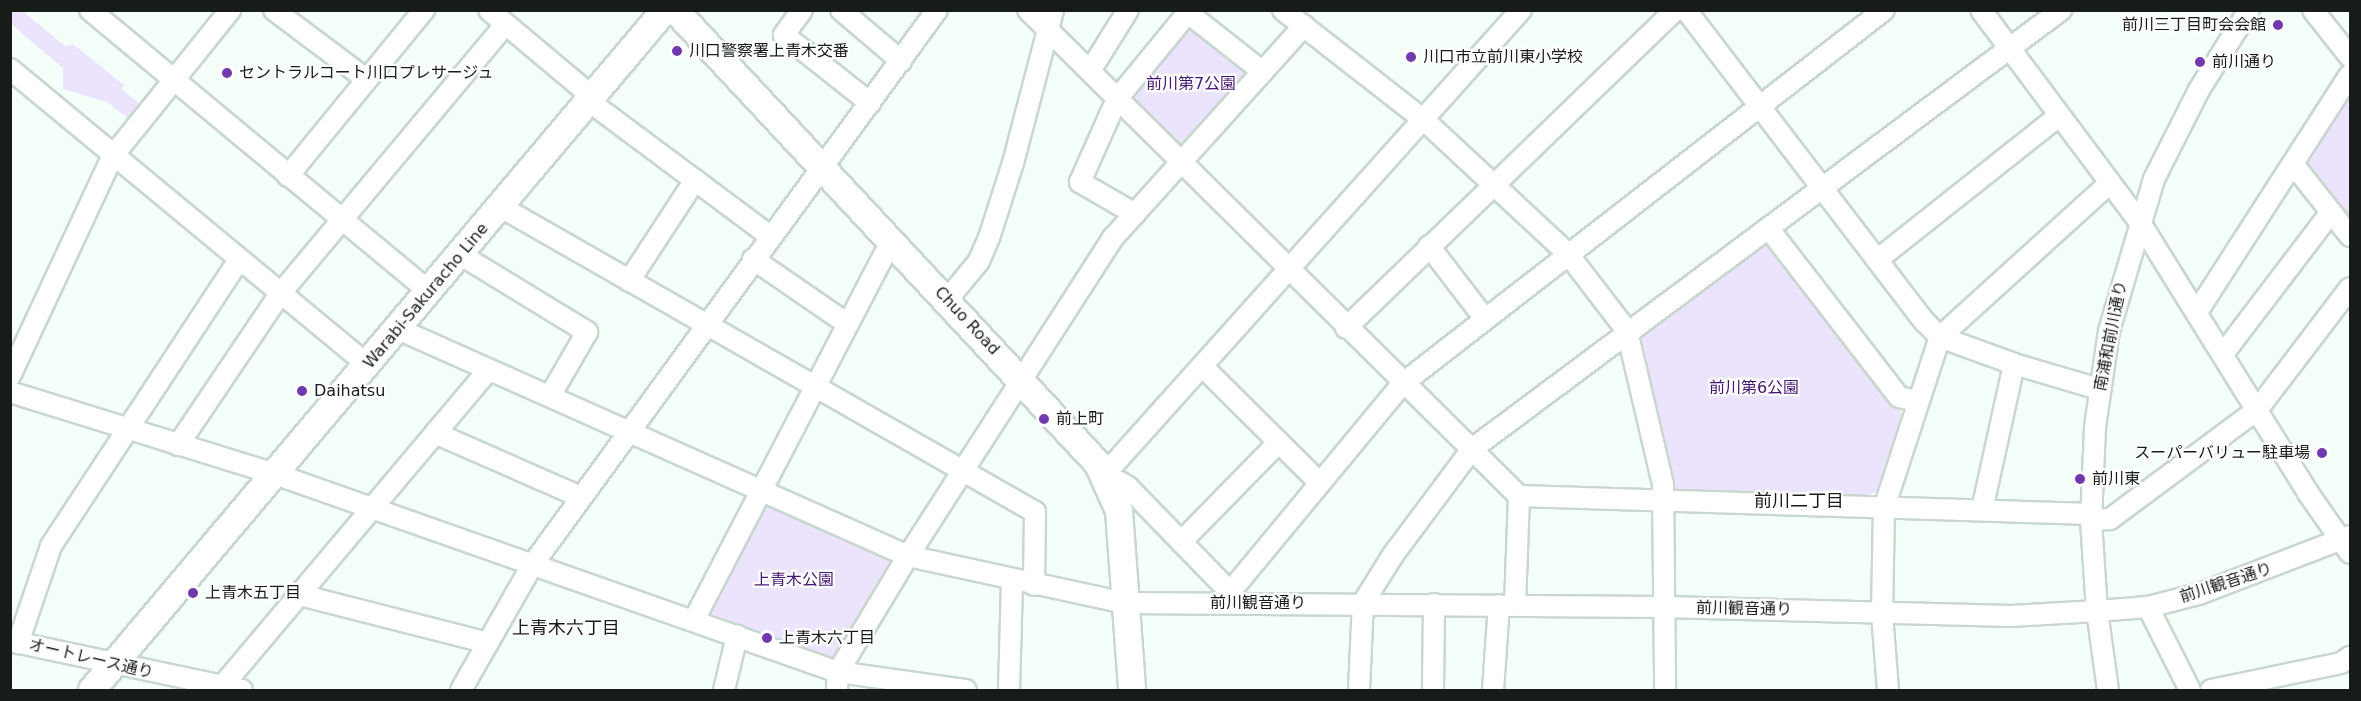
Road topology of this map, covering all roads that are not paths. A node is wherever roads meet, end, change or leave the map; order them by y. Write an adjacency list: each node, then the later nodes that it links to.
1 (90, 10): 33 (street)
2 (230, 10): 33 (street)
3 (273, 10): 34 (street)
4 (424, 10): 34 (street)
5 (489, 10): 24 (street)
6 (665, 10): 36 (main road, Warabi-Sakuracho Line)
7 (675, 10): 44 (main road, Chuo Road)
8 (802, 10): 37 (street)
9 (841, 10): 28 (street)
10 (937, 10): 28 (street)
11 (1028, 10): 23 (street)
12 (1128, 10): 30 (street)
13 (1284, 10): 25 (street)
14 (1521, 10): 40 (street)
15 (1675, 10): 48 (street)
16 (1686, 10): 38 (street)
17 (1884, 10): 38 (street)
18 (1981, 10): 26 (street)
19 (2061, 10): 26 (street)
20 (2249, 10): 54 (street, 南浦和前川通り)
21 (2313, 10): 27 (street)
22 (1189, 12): 31 (street); 35 (street)
23 (1051, 20): 30 (street); 70 (street)
24 (505, 25): 36 (street); 53 (street)
25 (1304, 26): 31 (street); 40 (street)
26 (2010, 49): 39 (street); 49 (street)
27 (2350, 57)
28 (901, 61): 37 (street)
29 (10, 69): 41 (street)
30 (1090, 71): 35 (street)
31 (1263, 72): 42 (street)
32 (2350, 75): 43 (street)
33 (175, 80): 41 (street); 45 (street)
34 (366, 80): 45 (street)
35 (1117, 99): 42 (street); 52 (street)
36 (592, 100): 46 (street); 50 (main road, Warabi-Sakuracho Line)
37 (870, 103): 44 (street)
38 (1760, 107): 49 (street); 60 (street)
39 (2059, 116): 47 (street); 64 (street)
40 (1424, 120): 48 (street); 65 (street)
41 (112, 157): 63 (street); 84 (street)
42 (1183, 163): 52 (street); 65 (street)
43 (2293, 164): 51 (street); 71 (street)
44 (823, 167): 56 (street); 58 (main road, Chuo Road)
45 (288, 176): 53 (street)
46 (694, 180): 56 (street); 66 (street)
47 (2110, 183): 54 (street); 78 (street)
48 (1493, 184): 59 (street); 60 (street)
49 (1823, 189): 55 (street); 64 (street)
50 (501, 207): 61 (main road, Warabi-Sakuracho Line); 66 (street)
51 (2331, 212): 57 (street); 79 (street)
52 (1135, 214): 85 (street)
53 (341, 219): 68 (street); 69 (street)
54 (2139, 221): 71 (street); 88 (street, 南浦和前川通り)
55 (1769, 229): 77 (street); 91 (street)
56 (770, 236): 62 (street)
57 (2350, 236)
58 (892, 240): 70 (main road, Chuo Road); 73 (street)
59 (1429, 246): 72 (street); 75 (street)
60 (1568, 254): 72 (street); 77 (street)
61 (461, 255): 68 (main road, Warabi-Sakuracho Line); 90 (street)
62 (753, 259): 73 (street); 74 (street)
63 (239, 260): 69 (street); 93 (street)
64 (1877, 261): 78 (street)
65 (1291, 269): 75 (street); 82 (street)
66 (628, 281): 74 (street)
67 (2350, 288): 92 (street)
68 (429, 291): 76 (main road, Warabi-Sakuracho Line)
69 (280, 294): 81 (street); 97 (street)
70 (947, 300): 85 (main road, Chuo Road)
71 (2197, 312): 79 (street)
72 (1485, 319): 86 (street)
73 (846, 323): 87 (street)
74 (706, 325): 87 (street); 94 (street)
75 (1346, 328): 86 (street)
76 (398, 329): 81 (main road, Warabi-Sakuracho Line); 83 (street, 前川観音通り)
77 (1627, 331): 98 (street); 106 (street)
78 (1940, 336): 80 (street); 91 (street)
79 (2223, 354): 92 (street)
80 (2014, 364): 88 (street); 109 (street)
81 (368, 365): 100 (main road, Warabi-Sakuracho Line)
82 (1202, 366): 96 (street); 101 (street)
83 (488, 370): 90 (street, 前川観音通り); 95 (street)
84 (10, 376)
85 (1021, 377): 99 (street); 101 (main road, Chuo Road)
86 (1402, 384): 98 (street); 102 (street)
87 (813, 387): 99 (street); 103 (street)
88 (2099, 389): 110 (street, 南浦和前川通り)
89 (10, 392): 93 (street)
90 (550, 396): 94 (street, 前川観音通り)
91 (1917, 401): 108 (street)
92 (2257, 410): 110 (street); 112 (street)
93 (128, 427): 97 (street); 129 (street)
94 (628, 430): 103 (street, 前川観音通り); 105 (street)
95 (435, 433): 105 (street); 107 (street)
96 (1280, 442): 102 (street); 111 (street)
97 (178, 444): 100 (street)
98 (1472, 449): 104 (street); 120 (street)
99 (961, 472): 113 (street); 116 (street)
100 (275, 474): 107 (street); 132 (main road, Warabi-Sakuracho Line)
101 (1108, 479): 111 (street); 119 (main road, Chuo Road)
102 (1320, 483): 118 (street)
103 (762, 490): 113 (street, 前川観音通り); 127 (street)
104 (1519, 496): 106 (street); 122 (street)
105 (581, 497): 114 (street)
106 (1664, 500): 108 (street); 124 (street)
107 (372, 507): 114 (street); 117 (street)
108 (1884, 508): 109 (street); 126 (street)
109 (1982, 510): 110 (street)
110 (2092, 517): 125 (street, 南浦和前川通り)
111 (1181, 542): 118 (street)
112 (2347, 544): 123 (street, 前川観音通り)
113 (908, 556): 115 (street, 前川観音通り); 133 (street)
114 (533, 564): 127 (street); 130 (street)
115 (1012, 580): 116 (street, 前川観音通り); 140 (street)
116 (1034, 585): 119 (street, 前川観音通り)
117 (300, 596): 130 (street); 134 (street)
118 (1226, 598): 119 (street, 前川観音通り); 120 (street, 前川観音通り)
119 (1125, 603): 141 (main road, Chuo Road)
120 (1363, 603): 121 (street, 前川観音通り); 142 (street)
121 (1434, 604): 122 (street, 前川観音通り); 143 (street)
122 (1507, 605): 124 (street, 前川観音通り); 144 (street)
123 (2148, 606): 125 (street, 前川観音通り); 148 (street)
124 (1664, 607): 126 (street, 前川観音通り); 145 (street)
125 (2097, 612): 126 (street, 前川観音通り); 147 (street, 南浦和前川通り)
126 (1882, 613): 146 (street)
127 (694, 620): 128 (street)
128 (737, 636): 133 (street); 138 (street)
129 (14, 642): 132 (street, オートレース通り)
130 (488, 643): 137 (street)
131 (2350, 657): 149 (street)
132 (113, 666): 134 (street, オートレース通り); 135 (main road, Warabi-Sakuracho Line)
133 (838, 681): 139 (street)
134 (220, 688): 136 (street, オートレース通り)
135 (92, 690)
136 (242, 690)
137 (461, 690)
138 (724, 690)
139 (966, 690)
140 (1008, 690)
141 (1132, 690)
142 (1359, 690)
143 (1433, 690)
144 (1493, 690)
145 (1665, 690)
146 (1888, 690)
147 (2108, 690)
148 (2190, 690)
149 (2211, 690)

